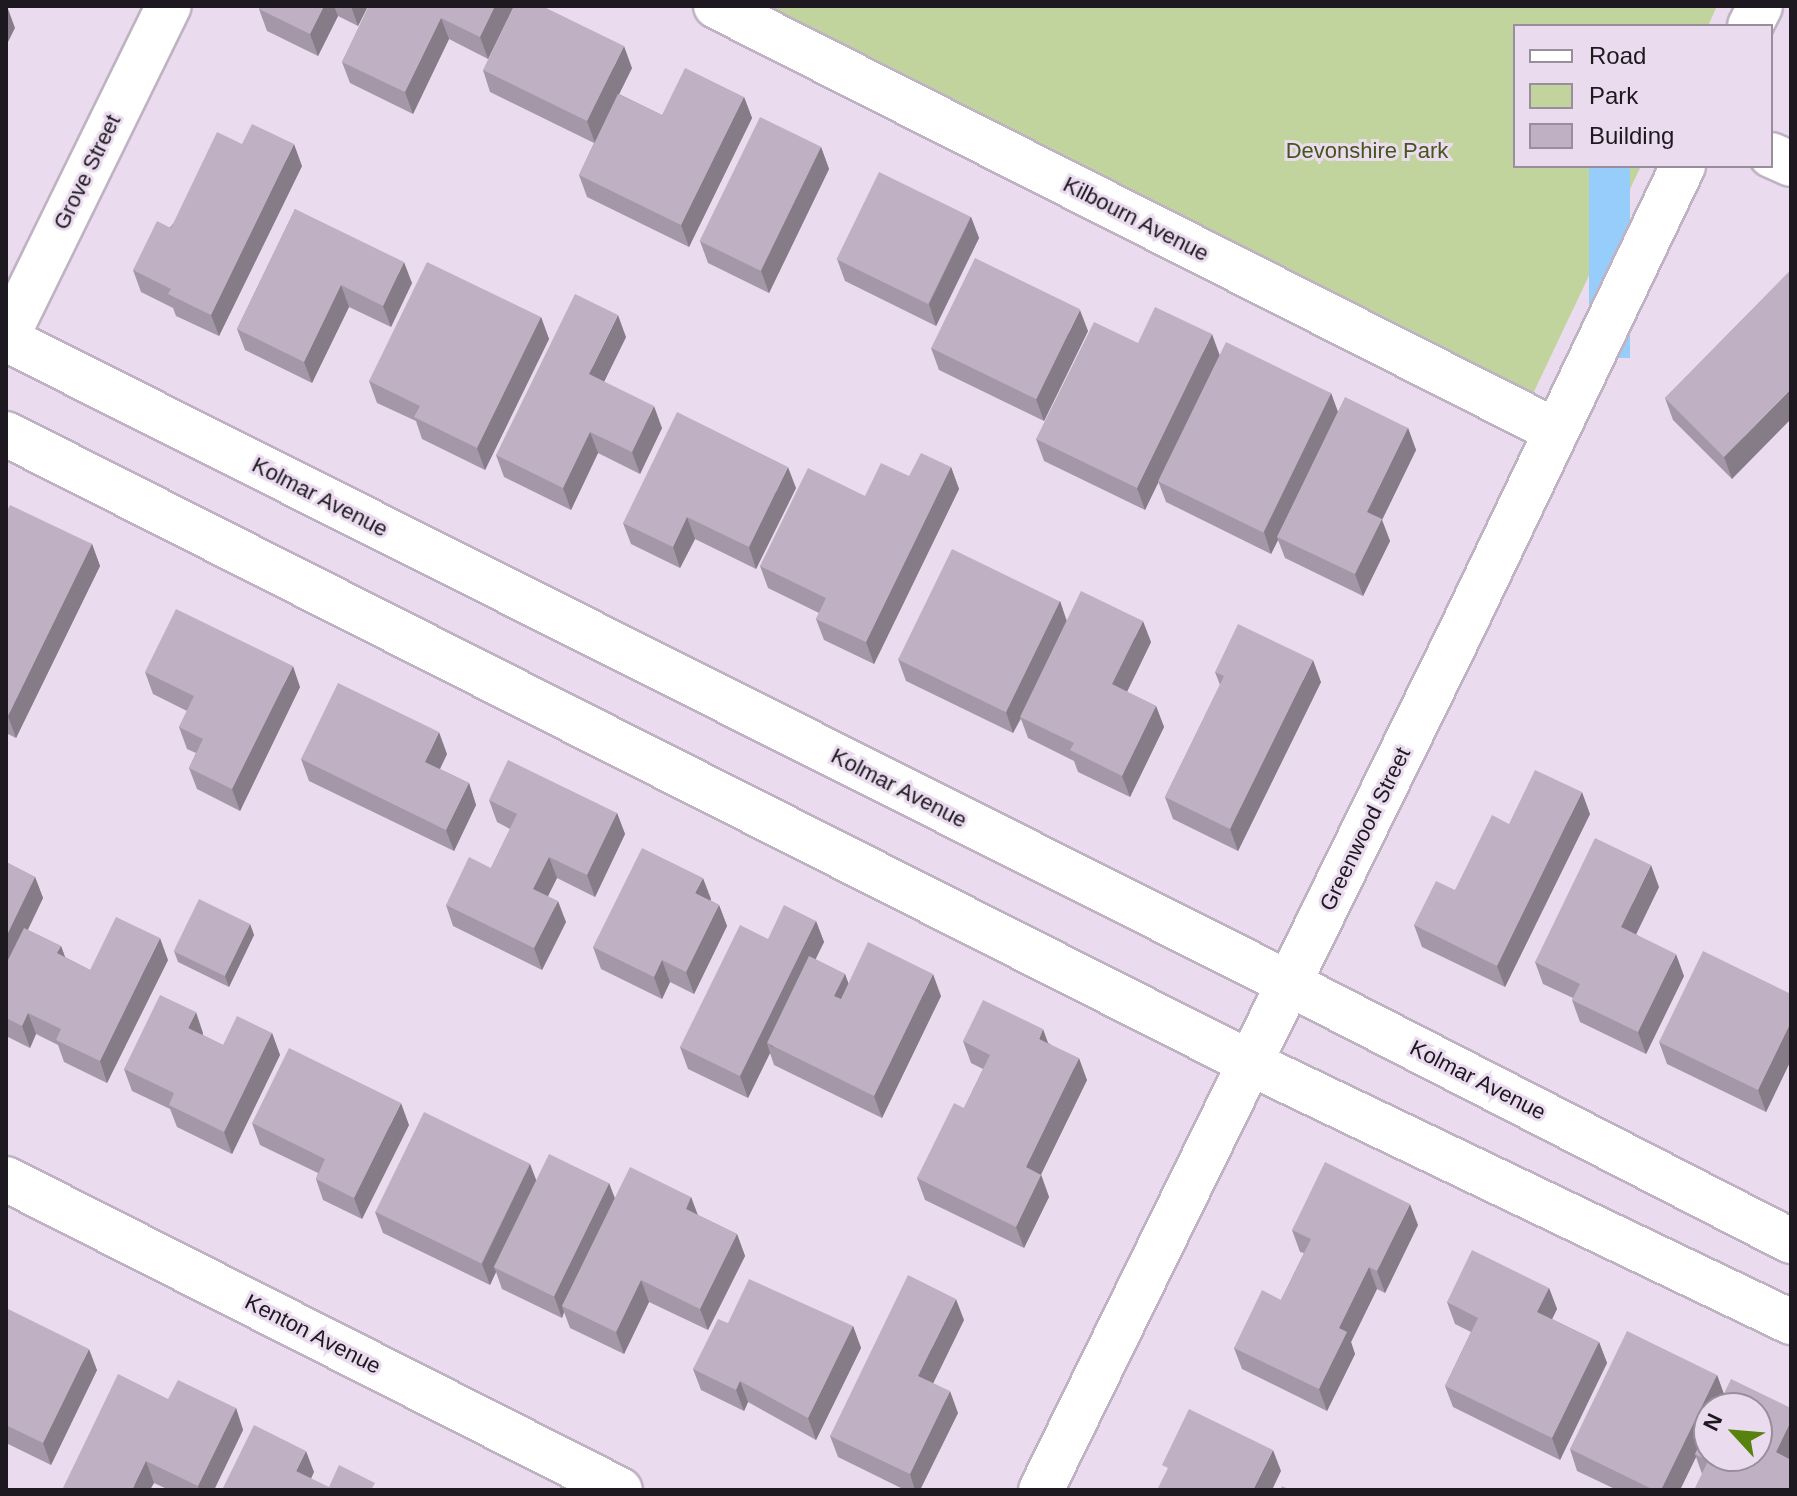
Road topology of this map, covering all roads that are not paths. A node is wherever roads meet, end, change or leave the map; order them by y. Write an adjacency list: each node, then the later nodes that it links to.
1 (169, 6): 6 (street, Grove Street)
2 (716, 6): 7 (street, Kilbourn Avenue)
3 (1760, 6): 4 (street)
4 (1751, 24)
5 (1682, 168): 7 (street, Greenwood Street)
6 (6, 338): 9 (street, Kolmar Avenue)
7 (1556, 431): 9 (street, Greenwood Street)
8 (6, 434): 10 (street)
9 (1290, 984): 10 (street, Greenwood Street); 12 (street, Kolmar Avenue)
10 (1252, 1064): 13 (street); 15 (street, Greenwood Street)
11 (6, 1179): 14 (street, Kenton Avenue)
12 (1791, 1241)
13 (1791, 1322)
14 (620, 1490)
15 (1041, 1490)

